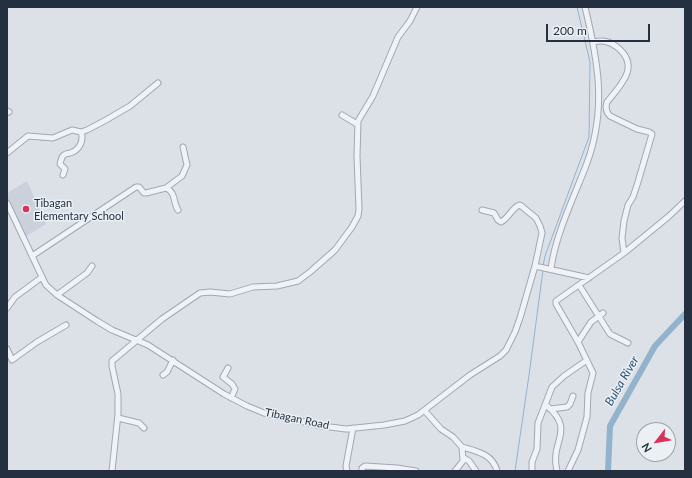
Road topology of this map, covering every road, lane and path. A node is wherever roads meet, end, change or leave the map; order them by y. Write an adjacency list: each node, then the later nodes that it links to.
1 (417, 7): 6 (street)
2 (585, 7): 3 (street)
3 (594, 42): 16 (street); 20 (street)
4 (158, 83): 7 (street)
5 (342, 116): 6 (street)
6 (357, 124): 28 (street)
7 (81, 132): 9 (street); 10 (street)
8 (183, 147): 11 (street)
9 (7, 153)
10 (64, 175)
11 (166, 188): 14 (street); 17 (street)
12 (685, 201): 16 (street)
13 (7, 203): 17 (street, Tibagan Road)
14 (178, 210)
15 (482, 210): 19 (street, Tibagan Road)
16 (624, 253): 22 (street)
17 (32, 256): 21 (street, Tibagan Road)
18 (92, 266): 24 (street)
19 (535, 266): 20 (street); 39 (street, Tibagan Road)
20 (551, 269): 22 (street)
21 (42, 277): 24 (street, Tibagan Road); 25 (street)
22 (589, 278): 23 (street)
23 (579, 285): 26 (street); 29 (street)
24 (57, 295): 28 (street, Tibagan Road)
25 (7, 308)
26 (601, 314): 29 (street); 30 (street)
27 (66, 325): 31 (street)
28 (136, 340): 32 (street, Tibagan Road); 40 (street)
29 (578, 342): 33 (street)
30 (628, 344)
31 (7, 349)
32 (173, 360): 35 (street); 37 (street, Tibagan Road)
33 (587, 360): 38 (street); 54 (street)
34 (228, 368): 37 (street)
35 (163, 375)
36 (573, 396): 38 (street)
37 (231, 398): 42 (street, Tibagan Road)
38 (548, 407): 52 (street); 53 (street)
39 (425, 411): 42 (street, Tibagan Road); 43 (street)
40 (118, 418): 41 (street); 45 (street)
41 (144, 428)
42 (353, 428): 46 (street)
43 (462, 447): 44 (street); 51 (street)
44 (464, 458): 49 (street); 50 (street)
45 (112, 471)
46 (347, 471)
47 (362, 471): 48 (street)
48 (416, 471)
49 (455, 471)
50 (476, 471)
51 (497, 471)
52 (532, 471)
53 (557, 471)
54 (568, 471)

